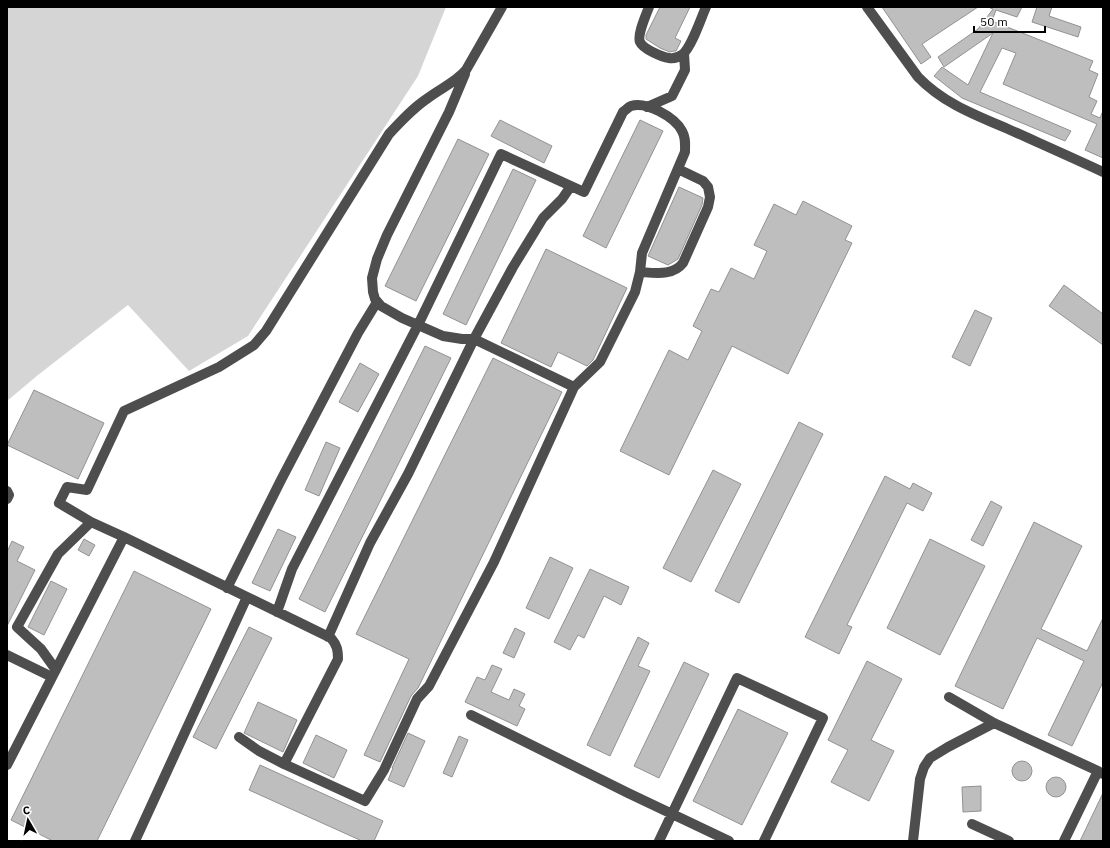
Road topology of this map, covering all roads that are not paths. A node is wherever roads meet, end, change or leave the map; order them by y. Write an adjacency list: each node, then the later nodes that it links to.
1 (502, 7): 6 (street)
2 (649, 7): 5 (street)
3 (706, 7): 5 (street)
4 (867, 7): 9 (street)
5 (684, 53): 7 (street)
6 (466, 70): 12 (street); 18 (street)
7 (647, 107): 8 (street); 10 (street)
8 (678, 169): 11 (street); 11 (street)
9 (1103, 172)
10 (570, 186): 13 (street); 14 (street)
11 (640, 272): 15 (street)
12 (377, 302): 13 (street); 20 (street)
13 (418, 325): 14 (street); 22 (street)
14 (474, 339): 15 (street); 23 (street)
15 (574, 387): 30 (street)
16 (7, 492): 17 (street)
17 (7, 499)
18 (91, 522): 19 (street); 25 (street)
19 (124, 538): 20 (street); 25 (street)
20 (227, 588): 21 (street)
21 (247, 597): 22 (street); 35 (street)
22 (277, 612): 23 (street)
23 (328, 637): 30 (street)
24 (7, 655): 25 (street)
25 (54, 673): 31 (street)
26 (949, 697): 28 (street)
27 (471, 715): 33 (street)
28 (994, 722): 32 (street); 39 (street)
29 (239, 737): 30 (street)
30 (284, 764)
31 (7, 765)
32 (1100, 772): 41 (street)
33 (671, 814): 36 (street); 37 (street); 38 (street)
34 (972, 824): 40 (street)
35 (135, 841)
36 (659, 841)
37 (729, 841)
38 (764, 841)
39 (913, 841)
40 (1009, 841)
41 (1064, 841)

